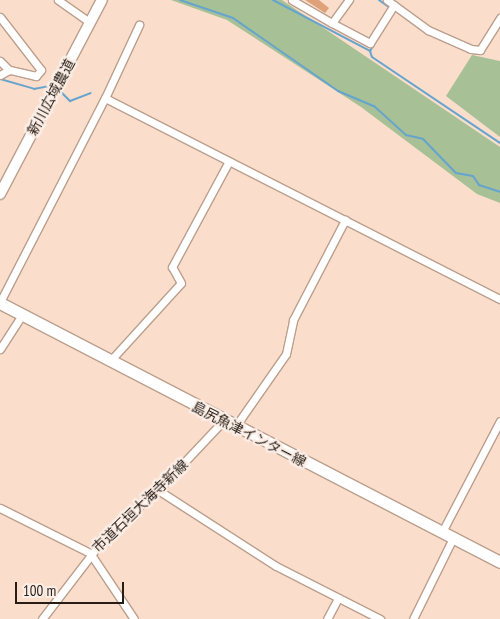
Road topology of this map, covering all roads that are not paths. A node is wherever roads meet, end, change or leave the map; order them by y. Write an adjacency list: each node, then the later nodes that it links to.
1 (58, 0): 8 (street)
2 (102, 0): 8 (street, 新川広域農道)
3 (292, 0): 9 (street)
4 (349, 0): 9 (street)
5 (390, 5): 7 (street); 9 (street)
6 (0, 17): 12 (street)
7 (500, 18)
8 (90, 22): 16 (street, 新川広域農道)
9 (332, 23)
10 (139, 25): 14 (street)
11 (0, 61): 12 (street)
12 (9, 70): 13 (street)
13 (0, 75)
14 (105, 98): 15 (street); 19 (street)
15 (229, 161): 17 (street); 22 (street)
16 (0, 194)
17 (345, 220): 18 (street); 25 (street)
18 (500, 299)
19 (0, 303): 20 (main road, 島尻魚津インター線)
20 (22, 315): 21 (street); 22 (main road, 島尻魚津インター線)
21 (0, 349)
22 (110, 361): 23 (main road, 島尻魚津インター線)
23 (223, 421): 25 (main road, 島尻魚津インター線); 26 (street, 市道石垣大海寺新線)
24 (499, 423): 28 (street)
25 (236, 427): 28 (main road, 島尻魚津インター線)
26 (158, 490): 30 (street, 市道石垣大海寺新線); 32 (street)
27 (0, 508): 30 (street)
28 (442, 532): 29 (main road, 島尻魚津インター線)
29 (454, 538): 31 (main road, 島尻魚津インター線); 37 (street)
30 (90, 553): 33 (street, 市道石垣大海寺新線); 34 (street)
31 (500, 562)
32 (338, 598): 35 (street); 36 (street)
33 (42, 619)
34 (134, 619)
35 (327, 619)
36 (380, 619)
37 (413, 619)

